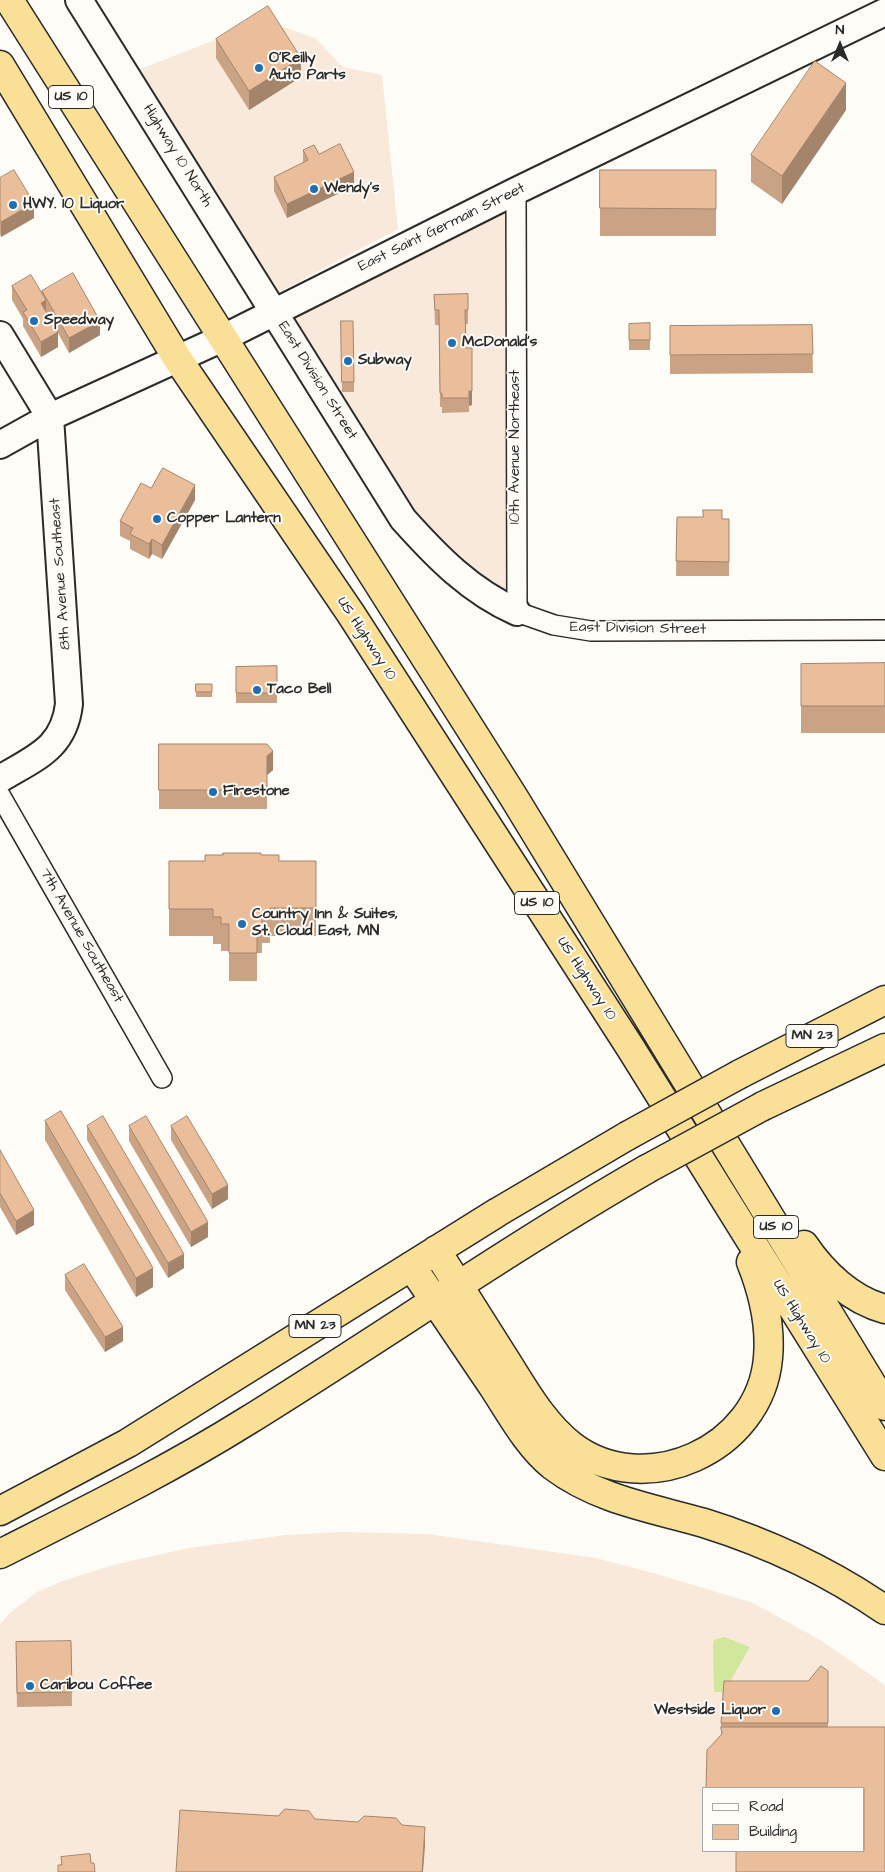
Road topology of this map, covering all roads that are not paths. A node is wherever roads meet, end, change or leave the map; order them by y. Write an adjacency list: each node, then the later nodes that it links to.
1 (9, 0): 8 (highway, US 10)
2 (79, 0): 6 (street, Highway 10 North)
3 (885, 12): 5 (street, East Saint Germain Street)
4 (0, 65): 9 (highway, US 10)
5 (516, 191): 6 (street, East Saint Germain Street); 12 (street, 10th Avenue Northeast)
6 (274, 312): 8 (street, East Saint Germain Street); 12 (street, East Division Street)
7 (0, 336): 10 (street)
8 (223, 338): 9 (street, East Saint Germain Street); 19 (highway, US Highway 10 / US 10)
9 (177, 358): 10 (street, East Saint Germain Street); 20 (highway, US Highway 10 / US 10)
10 (50, 417): 11 (street, East Saint Germain Street); 14 (street, 8th Avenue Southeast)
11 (0, 445)
12 (517, 612): 13 (street, East Division Street)
13 (885, 630)
14 (0, 779)
15 (0, 795): 18 (street, 7th Avenue Southeast)
16 (885, 1000): 21 (highway, MN 23, bridge)
17 (885, 1048): 23 (highway, MN 23, bridge)
18 (162, 1078)
19 (711, 1120): 25 (highway); 26 (highway, US Highway 10 / US 10)
20 (704, 1166): 23 (highway); 27 (highway, US Highway 10 / US 10)
21 (436, 1250): 22 (highway, MN 23); 23 (highway)
22 (410, 1266): 24 (highway); 28 (highway, MN 23)
23 (458, 1285): 24 (highway, MN 23)
24 (435, 1300): 29 (highway, MN 23); 30 (highway)
25 (885, 1309)
26 (885, 1406)
27 (885, 1456)
28 (0, 1511)
29 (3, 1554)
30 (885, 1610)

